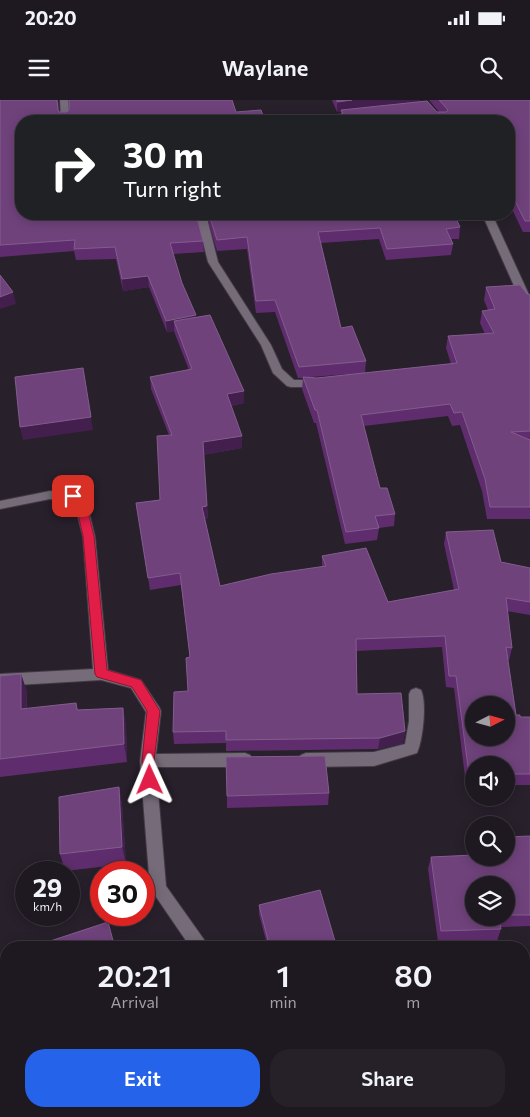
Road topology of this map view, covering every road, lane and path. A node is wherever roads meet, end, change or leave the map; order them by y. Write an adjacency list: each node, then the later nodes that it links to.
1 (64, 100): 2 (street)
2 (65, 115)
3 (202, 220): 6 (street)
4 (490, 220): 5 (street)
5 (530, 303)
6 (335, 382)
7 (0, 505): 8 (street)
8 (101, 674): 9 (street); 13 (street)
9 (0, 680)
10 (416, 694): 12 (street)
11 (256, 760): 13 (street)
12 (295, 760)
13 (148, 761): 14 (street)
14 (197, 941)

